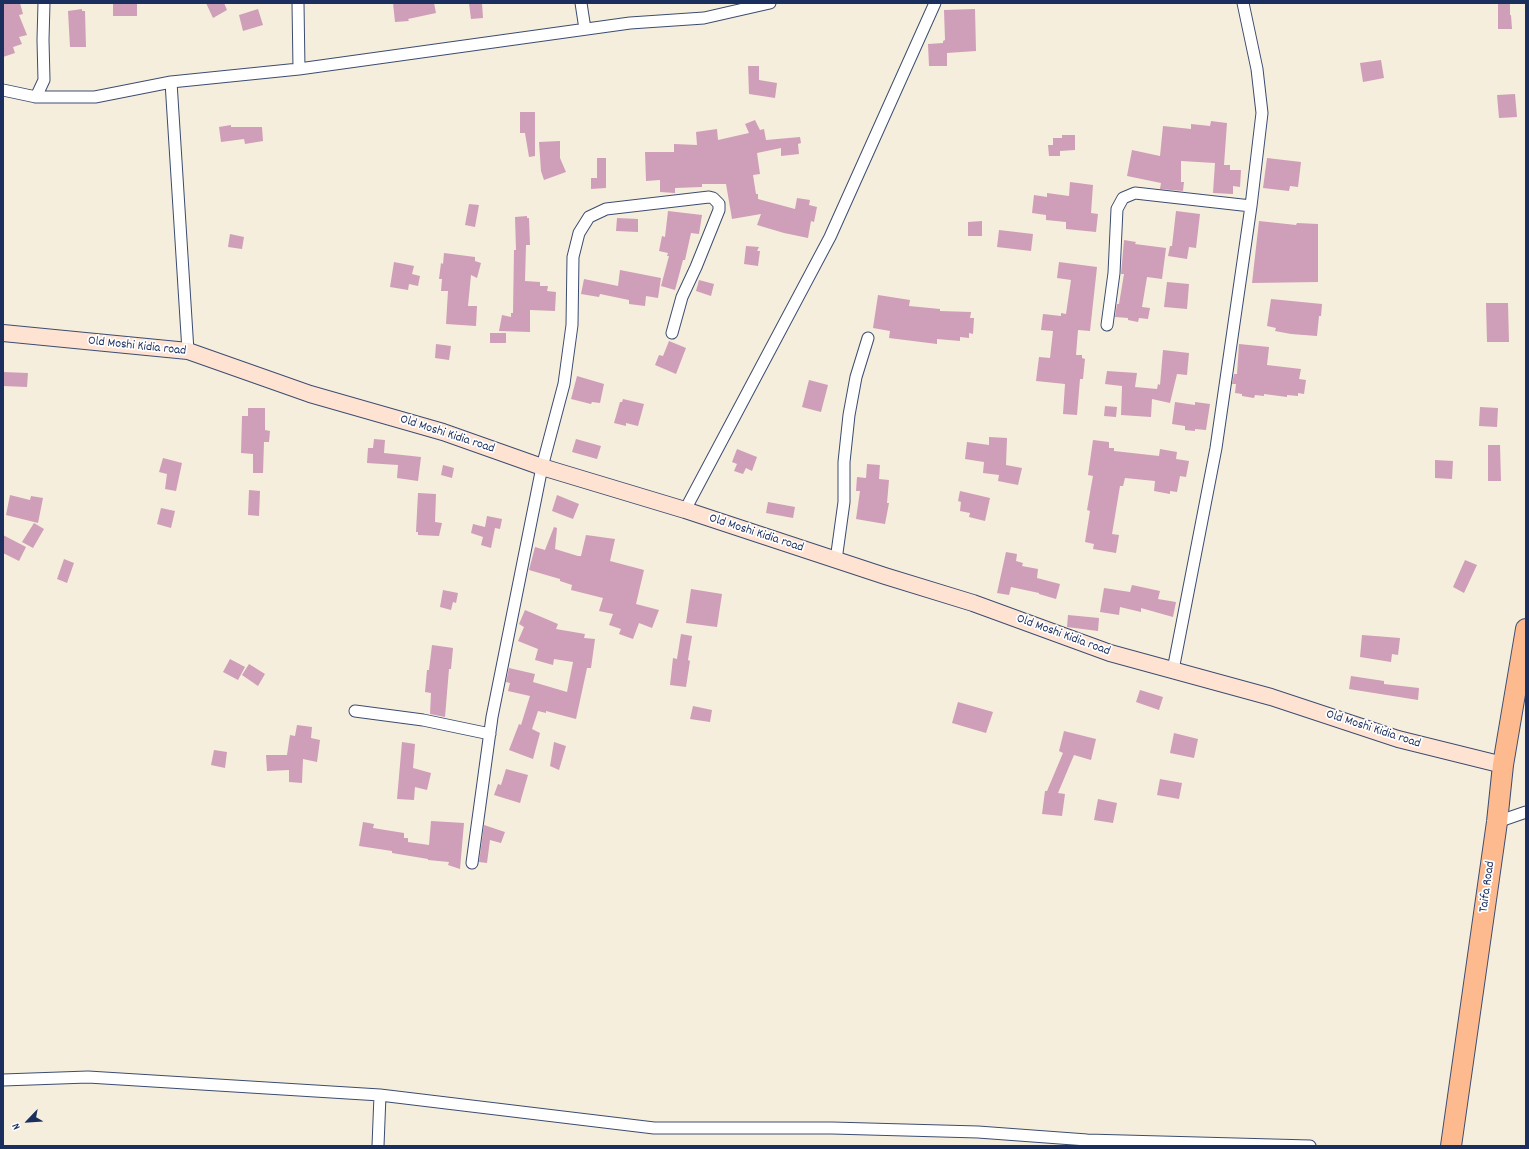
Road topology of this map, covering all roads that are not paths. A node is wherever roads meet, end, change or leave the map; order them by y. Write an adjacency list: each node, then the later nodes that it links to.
1 (44, 3): 11 (street)
2 (298, 3): 8 (street)
3 (581, 3): 7 (street)
4 (770, 3): 7 (street)
5 (936, 3): 19 (street)
6 (1243, 3): 12 (street)
7 (585, 29): 8 (street)
8 (299, 69): 9 (street)
9 (171, 82): 11 (street); 17 (street)
10 (3, 90): 11 (street)
11 (36, 97)
12 (1251, 206): 13 (street); 22 (street)
13 (1107, 325)
14 (3, 333): 17 (street, Old Moshi Kidia road)
15 (672, 333): 18 (street)
16 (868, 338): 20 (street)
17 (188, 351): 18 (street, Old Moshi Kidia road)
18 (542, 467): 19 (street, Old Moshi Kidia road); 24 (street)
19 (685, 510): 20 (street, Old Moshi Kidia road)
20 (836, 560): 22 (street, Old Moshi Kidia road)
21 (1526, 629): 25 (highway, Taifa Road)
22 (1173, 670): 25 (street, Old Moshi Kidia road)
23 (355, 711): 24 (street)
24 (490, 734): 28 (street)
25 (1503, 765): 27 (highway, Taifa Road)
26 (1526, 812): 27 (street)
27 (1497, 822): 34 (highway, Taifa Road)
28 (472, 863)
29 (3, 1080): 30 (street)
30 (380, 1094): 31 (street); 32 (street)
31 (1087, 1143): 33 (street)
32 (378, 1146)
33 (1310, 1146)
34 (1451, 1146)

